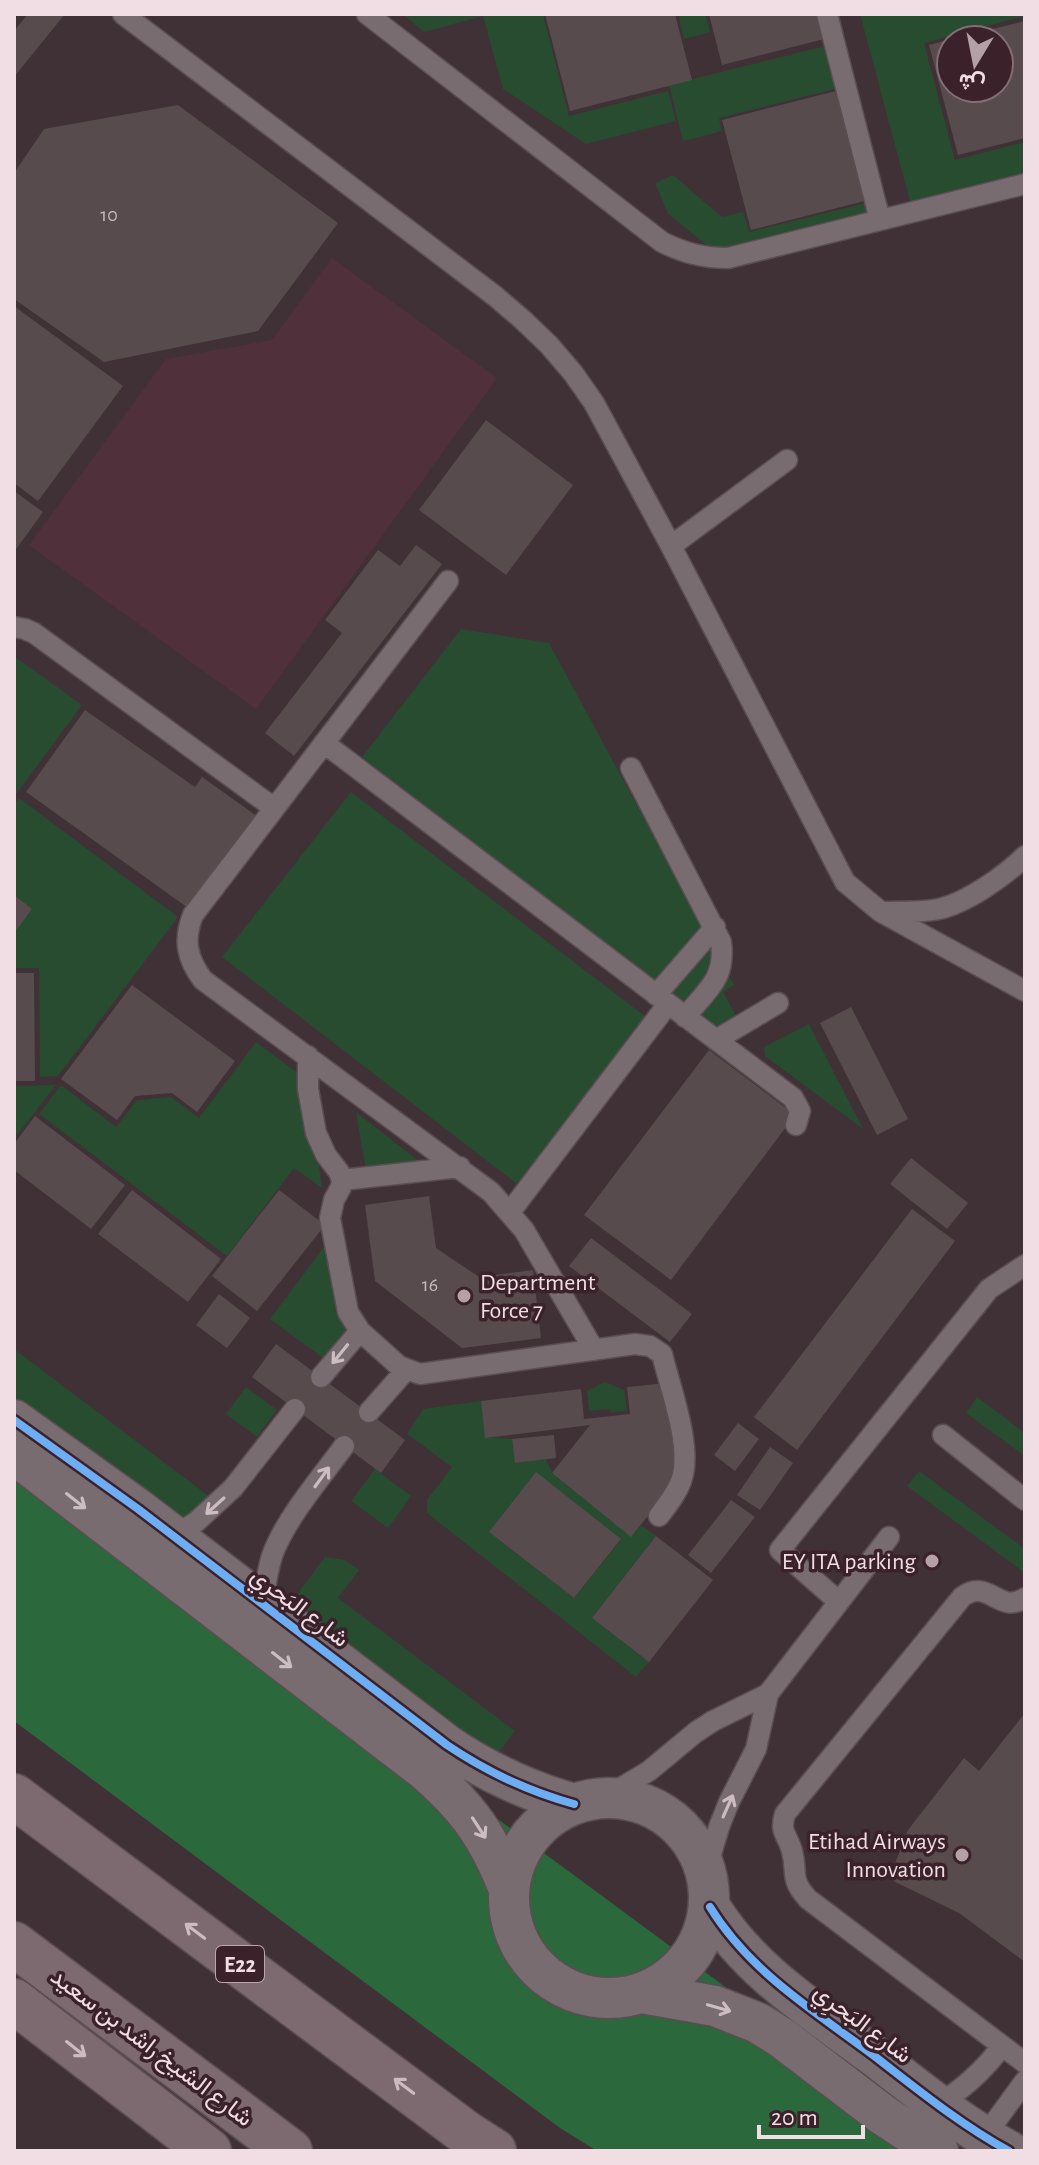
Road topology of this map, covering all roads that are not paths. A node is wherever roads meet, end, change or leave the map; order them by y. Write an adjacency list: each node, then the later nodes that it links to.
1 (123, 14): 7 (lane)
2 (367, 14): 5 (lane)
3 (827, 14): 5 (lane)
4 (1025, 184): 5 (lane)
5 (880, 220)
6 (787, 460): 7 (lane)
7 (671, 546): 14 (lane)
8 (448, 581): 10 (lane)
9 (14, 627): 12 (lane)
10 (324, 743): 12 (lane); 17 (lane)
11 (631, 768): 15 (lane)
12 (274, 808): 21 (lane)
13 (1025, 856): 14 (lane)
14 (881, 912): 16 (lane)
15 (715, 927): 17 (lane); 19 (lane)
16 (1025, 991)
17 (662, 999): 19 (lane); 25 (lane)
18 (778, 1003): 20 (lane)
19 (685, 1017): 20 (lane)
20 (716, 1040): 22 (lane)
21 (308, 1056): 23 (lane); 24 (lane)
22 (796, 1125)
23 (460, 1167): 24 (lane); 25 (lane)
24 (342, 1180): 27 (lane)
25 (510, 1212): 28 (lane)
26 (1025, 1265): 42 (lane)
27 (360, 1331): 29 (lane); 30 (lane, one-way to 30)
28 (594, 1350): 29 (lane); 38 (lane)
29 (406, 1370): 32 (lane)
30 (321, 1377)
31 (295, 1409): 39 (lane, one-way to 39)
32 (369, 1412)
33 (14, 1420): 39 (street, شارع البَحرِي)
34 (943, 1435): 37 (lane)
35 (344, 1446): 43 (lane, one-way to 35)
36 (14, 1454): 47 (street, one-way to 47)
37 (1025, 1500)
38 (659, 1516)
39 (174, 1536): 43 (street, شارع البَحرِي)
40 (889, 1537): 42 (lane)
41 (1025, 1598): 52 (lane)
42 (839, 1602): 44 (lane)
43 (263, 1604): 46 (street, شارع البَحرِي)
44 (768, 1694): 46 (lane); 48 (lane, one-way to 44)
45 (16, 1797): 59 (highway, E22, one-way to 45)
46 (589, 1801): 47 (street); 48 (street)
47 (509, 1889): 50 (street)
48 (709, 1894): 50 (street); 55 (street, شارع البَحرِي)
49 (14, 1944): 58 (highway, شارع الشيخ راشد بن سعيد)
50 (642, 1993): 60 (street, one-way to 60)
51 (14, 2001): 57 (highway, one-way to 57)
52 (1002, 2046): 53 (lane); 55 (lane)
53 (1025, 2063)
54 (1025, 2081): 56 (lane)
55 (938, 2104): 56 (street, شارع البَحرِي)
56 (997, 2144)
57 (209, 2151)
58 (290, 2151)
59 (494, 2151)
60 (938, 2151)

